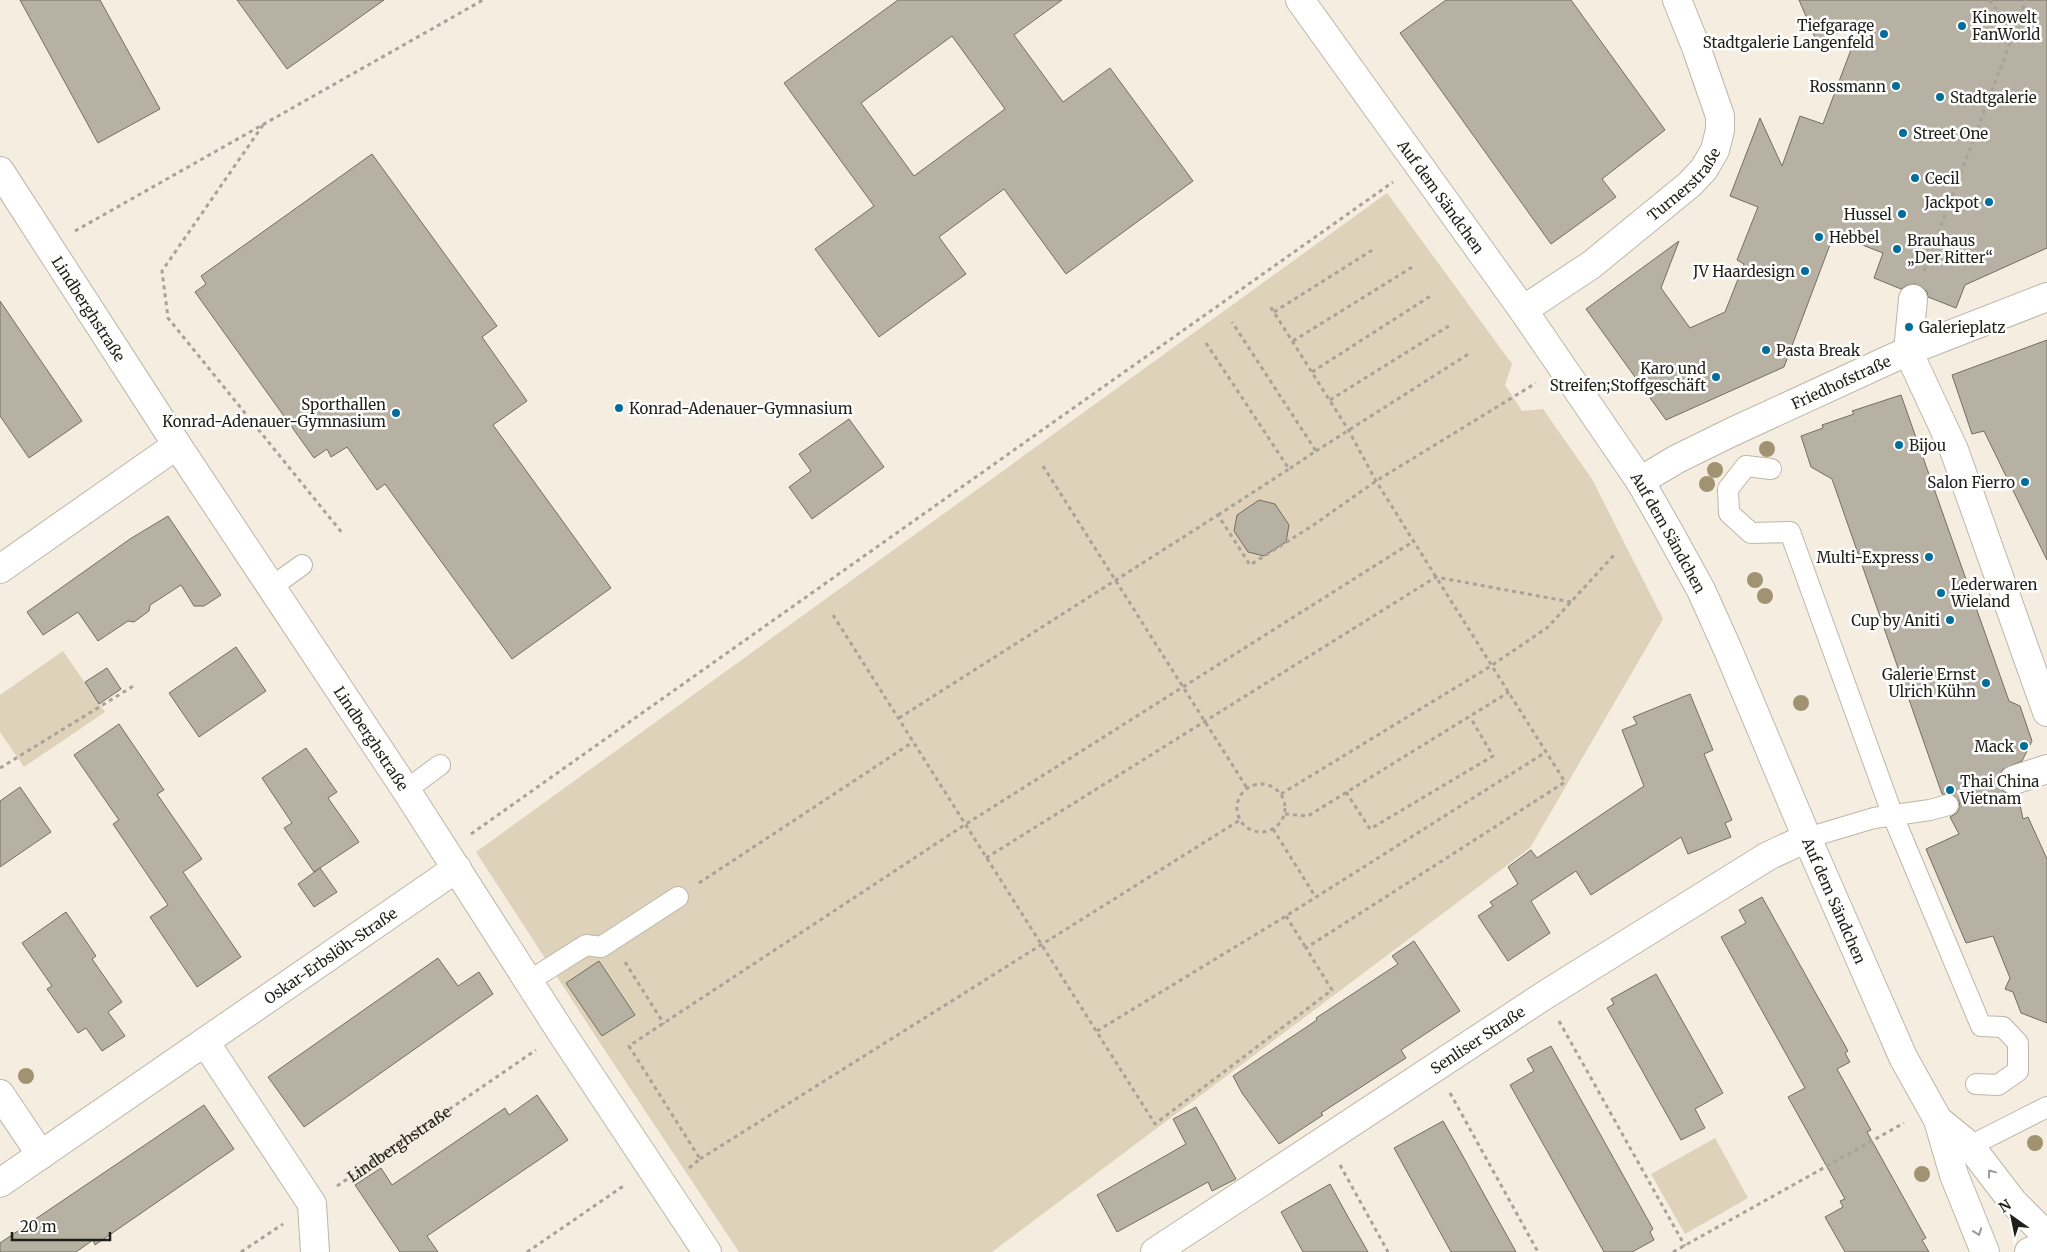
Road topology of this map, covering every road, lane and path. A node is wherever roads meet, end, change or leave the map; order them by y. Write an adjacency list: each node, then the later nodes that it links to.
1 (483, 0): 7 (path)
2 (1300, 0): 8 (street, Auf dem Sändchen)
3 (1677, 0): 17 (street, Turnerstraße)
4 (1989, 0): 6 (path)
5 (2026, 0): 6 (path)
6 (2014, 30): 15 (path)
7 (263, 124): 10 (path); 37 (path)
8 (1419, 164): 17 (street, Auf dem Sändchen); 73 (path)
9 (0, 171): 10 (street, Lindberghstraße)
10 (48, 246): 29 (street, Lindberghstraße)
11 (1374, 249): 18 (path)
12 (1414, 266): 21 (path)
13 (1432, 295): 26 (path)
14 (2047, 296): 23 (street, Friedhofstraße)
15 (1913, 299): 23 (street)
16 (1270, 306): 18 (path)
17 (1523, 310): 25 (street, Auf dem Sändchen)
18 (1274, 312): 21 (path)
19 (1232, 322): 30 (path)
20 (1452, 324): 27 (path)
21 (1293, 341): 26 (path)
22 (1206, 343): 32 (path)
23 (1908, 351): 35 (street, Friedhofstraße); 51 (street)
24 (1470, 354): 28 (path)
25 (1561, 366): 34 (path); 35 (street, Auf dem Sändchen)
26 (1312, 372): 27 (path)
27 (1330, 400): 28 (path)
28 (1349, 430): 30 (path); 34 (path)
29 (177, 445): 41 (street); 44 (street, Lindberghstraße)
30 (1316, 452): 32 (path)
31 (1043, 466): 43 (path)
32 (1289, 469): 36 (path)
33 (1771, 469): 67 (lane)
34 (1376, 481): 36 (path); 38 (path)
35 (1640, 481): 71 (street, Auf dem Sändchen)
36 (1218, 515): 43 (path)
37 (344, 534)
38 (1414, 541): 42 (path); 49 (path)
39 (1614, 555): 45 (path)
40 (302, 565): 44 (lane)
41 (0, 569)
42 (1436, 577): 45 (path); 47 (path); 54 (path)
43 (1115, 580): 49 (path); 53 (path)
44 (270, 588): 62 (street, Lindberghstraße)
45 (1571, 602): 47 (path)
46 (833, 615): 53 (path)
47 (1491, 666): 50 (path); 64 (path)
48 (135, 685): 58 (path)
49 (1183, 687): 54 (path); 69 (path)
50 (1509, 692): 52 (path); 56 (path)
51 (2047, 712)
52 (1470, 716): 63 (path); 63 (path)
53 (899, 719): 55 (path)
54 (1204, 722): 61 (path); 72 (path)
55 (913, 742): 69 (path); 75 (path)
56 (1546, 752): 74 (path); 79 (path)
57 (440, 765): 62 (lane)
58 (0, 768)
59 (2047, 770): 60 (street)
60 (2014, 780)
61 (1247, 788): 64 (path); 68 (path)
62 (406, 790): 73 (street, Lindberghstraße)
63 (1346, 792): 66 (path)
64 (1282, 794): 66 (path)
65 (1948, 805): 67 (lane)
66 (1285, 814): 70 (path)
67 (1893, 816): 71 (lane); 87 (lane)
68 (1240, 820): 70 (path); 78 (path)
69 (966, 824): 72 (path); 82 (path)
70 (1273, 829): 74 (path)
71 (1807, 838): 81 (street, Senliser Straße); 90 (street, Auf dem Sändchen)
72 (986, 858): 78 (path)
73 (451, 860): 80 (street, Lindberghstraße); 85 (street, Oskar-Erbslöh-Straße)
74 (1314, 896): 76 (path)
75 (678, 897): 77 (lane)
76 (1286, 916): 79 (path); 83 (path)
77 (611, 941): 80 (lane); 82 (path)
78 (1042, 946): 83 (path); 94 (path)
79 (1306, 948): 83 (path)
80 (529, 981): 84 (street, Lindberghstraße)
81 (1545, 996): 86 (street, Senliser Straße); 99 (path)
82 (664, 1024): 94 (path)
83 (1097, 1031)
84 (561, 1032): 95 (street, Lindberghstraße); 97 (path, Lindberghstraße)
85 (205, 1042): 93 (street, Oskar-Erbslöh-Straße); 97 (street)
86 (1436, 1066): 91 (street, Senliser Straße); 107 (path)
87 (1976, 1084)
88 (0, 1094): 93 (street)
89 (2047, 1107): 92 (lane)
90 (1934, 1115): 92 (street, Auf dem Sändchen); 99 (path); 109 (street, Auf dem Sändchen, one-way to 109)
91 (1326, 1139): 105 (street, Senliser Straße); 106 (path)
92 (1970, 1146): 98 (street, Auf dem Sändchen, one-way to 92)
93 (41, 1155): 96 (street, Oskar-Erbslöh-Straße)
94 (700, 1159): 95 (path)
95 (656, 1176): 103 (path); 104 (street, Lindberghstraße)
96 (0, 1183)
97 (312, 1204): 101 (path); 102 (street)
98 (2047, 1236)
99 (1685, 1246): 108 (path)
100 (2047, 1249): 110 (street)
101 (241, 1252)
102 (315, 1252)
103 (527, 1252)
104 (707, 1252)
105 (1155, 1252)
106 (1388, 1252)
107 (1538, 1252)
108 (1674, 1252)
109 (1985, 1252)
110 (2029, 1252)

